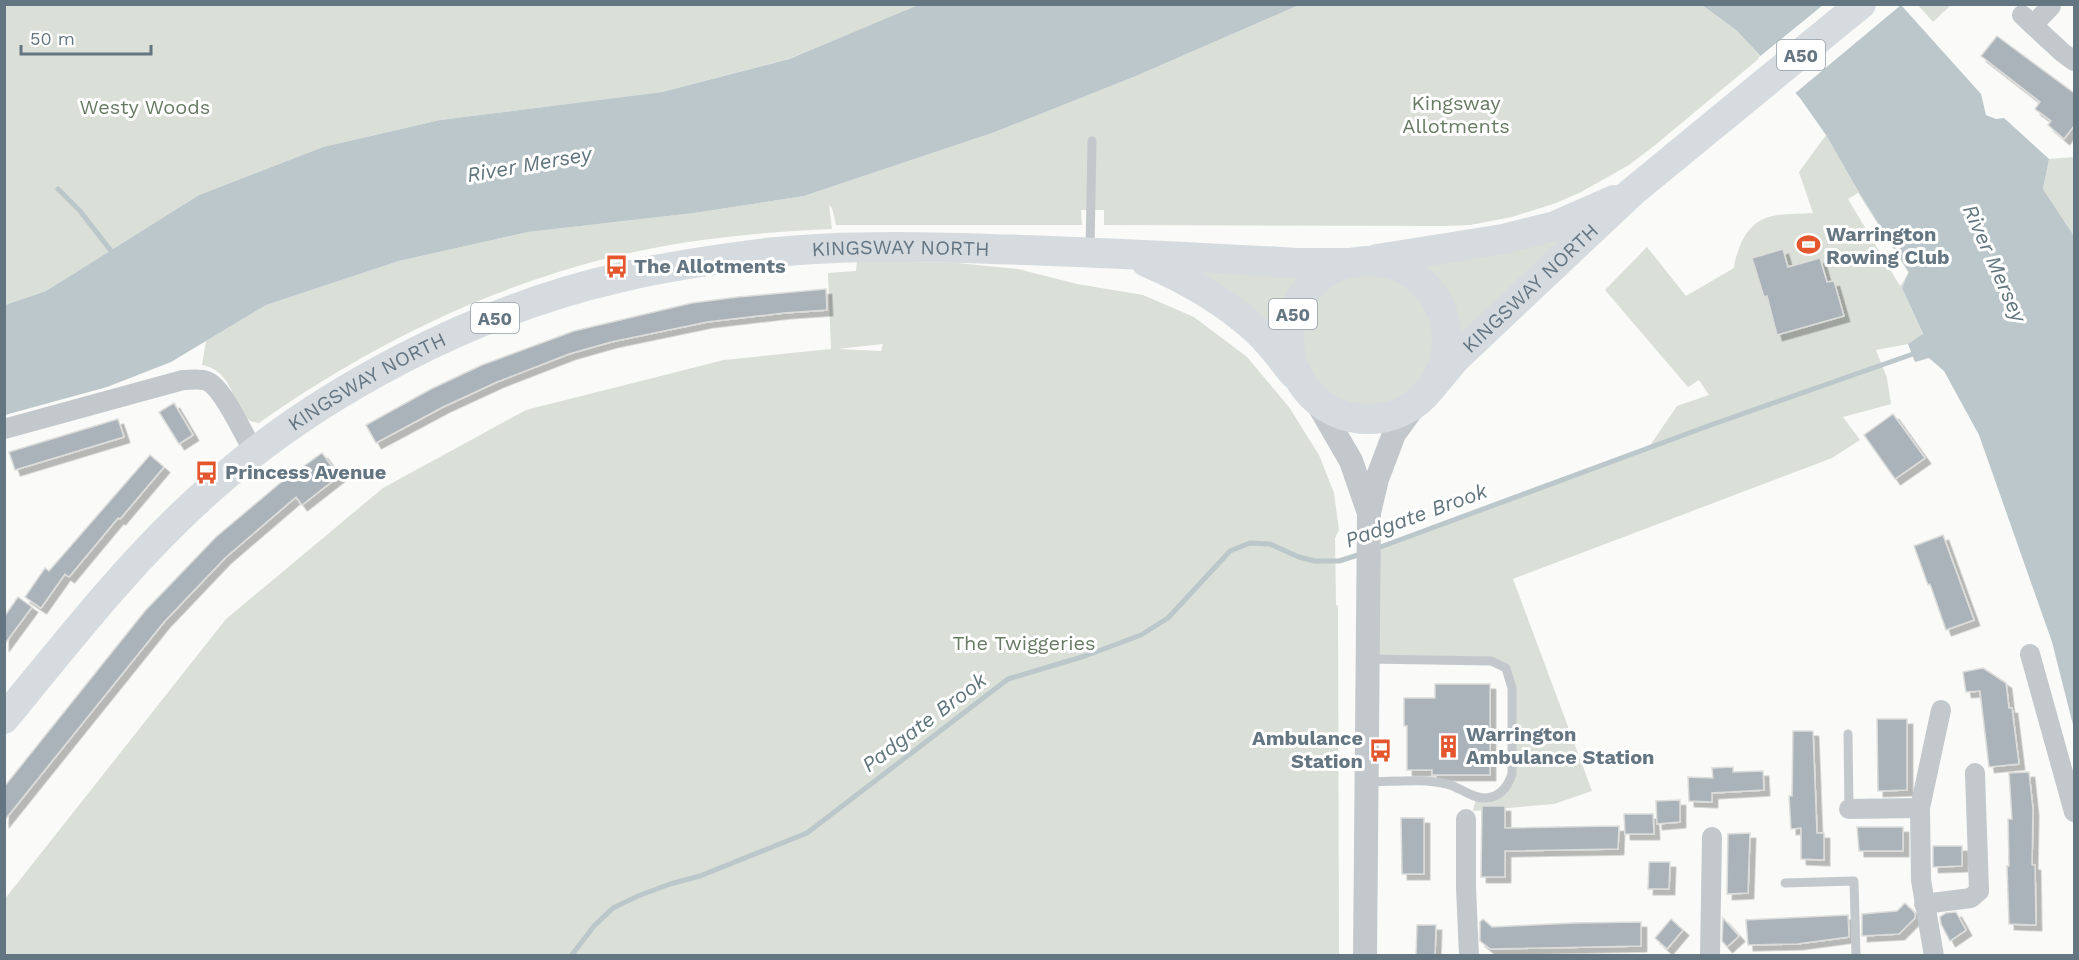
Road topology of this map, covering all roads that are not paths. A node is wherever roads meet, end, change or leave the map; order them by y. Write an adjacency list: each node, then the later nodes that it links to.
1 (1861, 4): 5 (main road, KINGSWAY NORTH / A50)
2 (2051, 6): 3 (street)
3 (2074, 61)
4 (1092, 141): 6 (lane)
5 (1632, 192): 8 (main road, KINGSWAY NORTH / A50); 10 (main road, KINGSWAY NORTH / A50)
6 (1090, 252): 7 (main road, KINGSWAY NORTH / A50); 12 (main road, KINGSWAY NORTH / A50)
7 (1130, 255): 8 (main road, KINGSWAY NORTH / A50); 9 (main road, KINGSWAY NORTH / A50)
8 (1356, 262): 9 (main road, A50); 10 (main road, A50)
9 (1308, 390): 10 (main road, A50); 13 (street)
10 (1425, 394): 13 (street)
11 (4, 429): 12 (street)
12 (255, 453): 17 (main road, KINGSWAY NORTH / A50)
13 (1369, 519): 15 (street)
14 (2031, 654): 23 (street)
15 (1368, 659): 20 (street); 20 (lane)
16 (1941, 710): 22 (street)
17 (4, 719)
18 (1848, 734): 21 (lane)
19 (1976, 773): 27 (street)
20 (1367, 782): 28 (street)
21 (1849, 808): 22 (street)
22 (1920, 808): 27 (street)
23 (2074, 812)
24 (1466, 819): 29 (street)
25 (1712, 837): 30 (street)
26 (1785, 883): 31 (lane)
27 (1924, 904): 32 (street)
28 (1365, 956)
29 (1469, 956)
30 (1710, 956)
31 (1856, 956)
32 (1934, 956)

